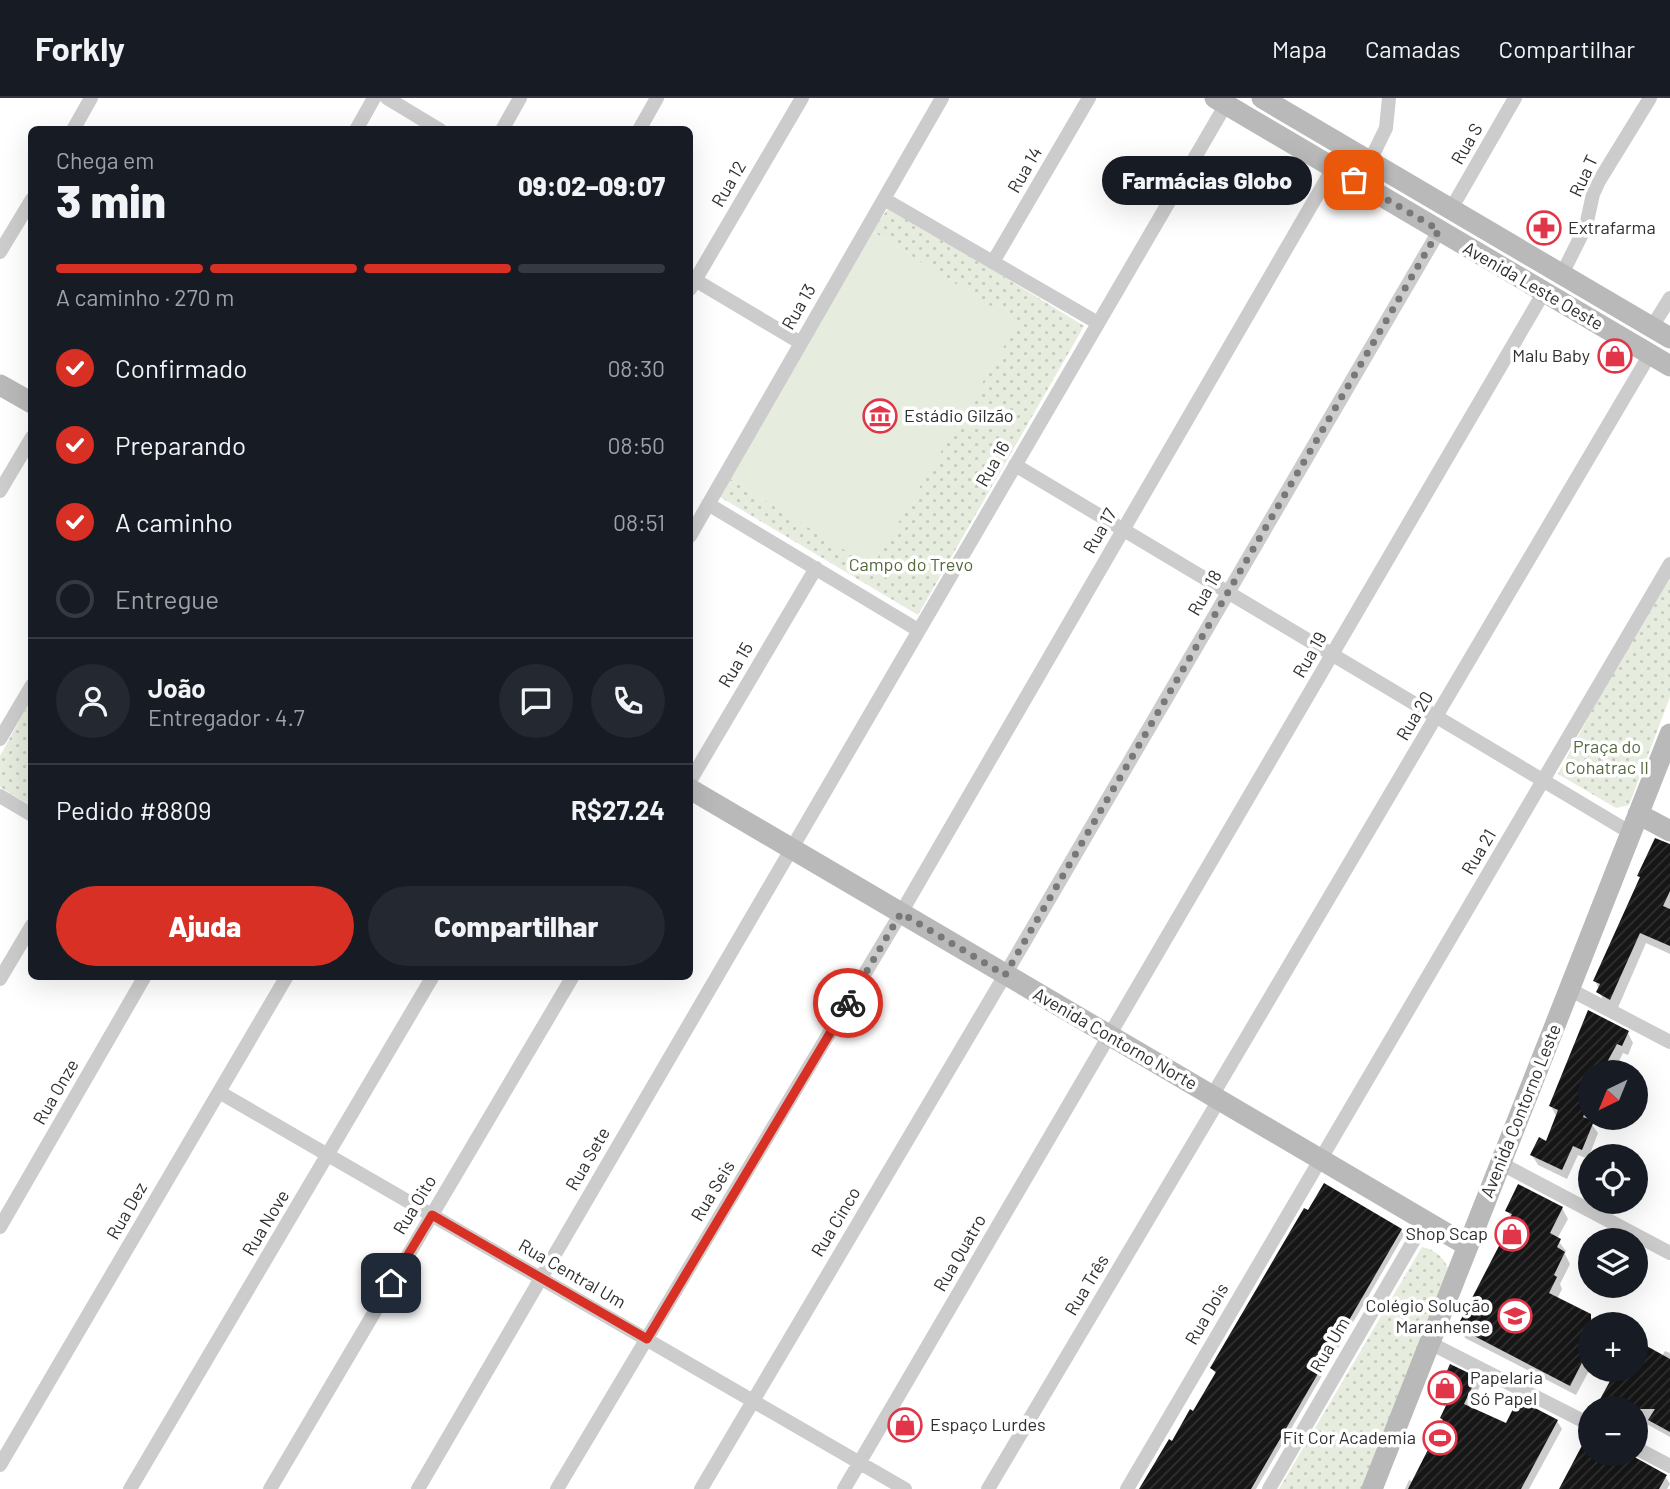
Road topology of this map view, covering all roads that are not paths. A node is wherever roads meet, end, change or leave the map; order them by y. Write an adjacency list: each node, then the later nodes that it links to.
1 (91, 98): 14 (street)
2 (374, 98): 15 (street)
3 (387, 98): 16 (street)
4 (520, 98): 17 (street)
5 (657, 98): 18 (street)
6 (802, 98): 28 (street, Rua 12)
7 (942, 98): 21 (street, Rua 13)
8 (1089, 98): 26 (street, Rua 14)
9 (1262, 98): 19 (main road, Avenida Leste Oeste)
10 (1389, 98): 19 (street)
11 (1515, 98): 23 (street, Rua S)
12 (1650, 98): 27 (street, Rua T)
13 (1223, 100): 20 (main road, Avenida Leste Oeste); 32 (street, Rua 16)
14 (76, 126)
15 (358, 126)
16 (433, 126)
17 (504, 126)
18 (641, 126)
19 (1370, 161): 23 (main road, Avenida Leste Oeste)
20 (1333, 168): 24 (main road, Avenida Leste Oeste); 43 (street, Rua 17)
21 (884, 199): 26 (street); 34 (street, Rua 13)
22 (28, 206): 25 (street)
23 (1451, 209): 27 (main road, Avenida Leste Oeste)
24 (1439, 230): 30 (main road, Avenida Leste Oeste); 47 (street, Rua 18)
25 (0, 252)
26 (993, 262): 32 (street)
27 (1562, 274): 33 (main road, Avenida Leste Oeste)
28 (693, 279)
29 (693, 283): 34 (street)
30 (1544, 292): 35 (main road, Avenida Leste Oeste); 49 (street, Rua 19)
31 (1670, 298): 33 (street)
32 (1098, 323): 40 (street, Rua 16)
33 (1661, 332)
34 (801, 343): 42 (street, Rua 13)
35 (1650, 354): 36 (main road, Avenida Leste Oeste); 51 (street, Rua 20)
36 (1670, 366)
37 (0, 385): 38 (main road)
38 (28, 401)
39 (28, 444): 41 (street)
40 (1015, 465): 43 (street); 48 (street, Rua 16)
41 (0, 491)
42 (708, 504): 44 (street, Rua 13); 46 (street)
43 (1123, 530): 47 (street); 62 (street, Rua 17)
44 (693, 531)
45 (1670, 564): 55 (street, Rua 21)
46 (816, 568): 48 (street); 54 (street, Rua 15)
47 (1228, 592): 49 (street); 64 (street, Rua 18)
48 (918, 630): 61 (street, Rua 16)
49 (1333, 655): 51 (street); 71 (street, Rua 19)
50 (28, 692): 53 (street)
51 (1436, 717): 55 (street); 74 (street, Rua 20)
52 (1670, 733): 59 (main road, Avenida Contorno Leste)
53 (0, 738)
54 (693, 776)
55 (1543, 780): 59 (street); 76 (street, Rua 21)
56 (693, 791): 61 (main road, Avenida Contorno Norte)
57 (0, 796): 58 (street)
58 (28, 813)
59 (1634, 824): 60 (main road); 70 (main road, Avenida Contorno Leste)
60 (1670, 831)
61 (790, 849): 62 (main road, Avenida Contorno Norte); 83 (street, Rua Sete)
62 (901, 913): 64 (main road, Avenida Contorno Norte); 84 (street, Rua Seis)
63 (28, 932): 65 (street)
64 (1005, 975): 71 (main road, Avenida Contorno Norte); 86 (street, Rua Cinco)
65 (0, 979)
66 (143, 980): 80 (street, Rua Onze)
67 (285, 980): 73 (street, Rua Dez)
68 (431, 980): 75 (street, Rua Nove)
69 (571, 980): 78 (street, Rua Oito)
70 (1569, 989): 72 (street); 77 (main road, Avenida Contorno Leste)
71 (1109, 1035): 74 (main road, Avenida Contorno Norte); 89 (street, Rua Quatro)
72 (1670, 1042)
73 (219, 1092): 75 (street, Rua Central Um); 90 (street, Rua Dez)
74 (1216, 1098): 76 (main road, Avenida Contorno Norte); 99 (street, Rua Três)
75 (329, 1155): 78 (street, Rua Central Um); 92 (street, Rua Nove)
76 (1320, 1159): 79 (main road, Avenida Contorno Norte); 100 (street, Rua Dois)
77 (1500, 1163): 81 (main road, Avenida Contorno Leste); 82 (street)
78 (432, 1215): 83 (street, Rua Central Um); 93 (street, Rua Oito)
79 (1425, 1221): 81 (main road, Avenida Contorno Norte); 101 (street, Rua Um)
80 (0, 1227)
81 (1468, 1246): 85 (main road, Avenida Contorno Leste)
82 (1670, 1253)
83 (541, 1278): 84 (street, Rua Central Um); 94 (street, Rua Sete)
84 (647, 1339): 86 (street, Rua Central Um); 95 (street, Rua Seis)
85 (1430, 1343): 87 (street); 102 (main road, Avenida Contorno Leste)
86 (753, 1401): 89 (street, Rua Central Um); 96 (street, Rua Cinco)
87 (1578, 1418)
88 (1648, 1454): 91 (street)
89 (859, 1462): 97 (street, Rua Quatro); 98 (street, Rua Central Um)
90 (0, 1465)
91 (1670, 1466)
92 (130, 1489)
93 (270, 1489)
94 (418, 1489)
95 (557, 1489)
96 (701, 1489)
97 (844, 1489)
98 (905, 1489)
99 (988, 1489)
100 (1127, 1489)
101 (1269, 1489)
102 (1372, 1489)

